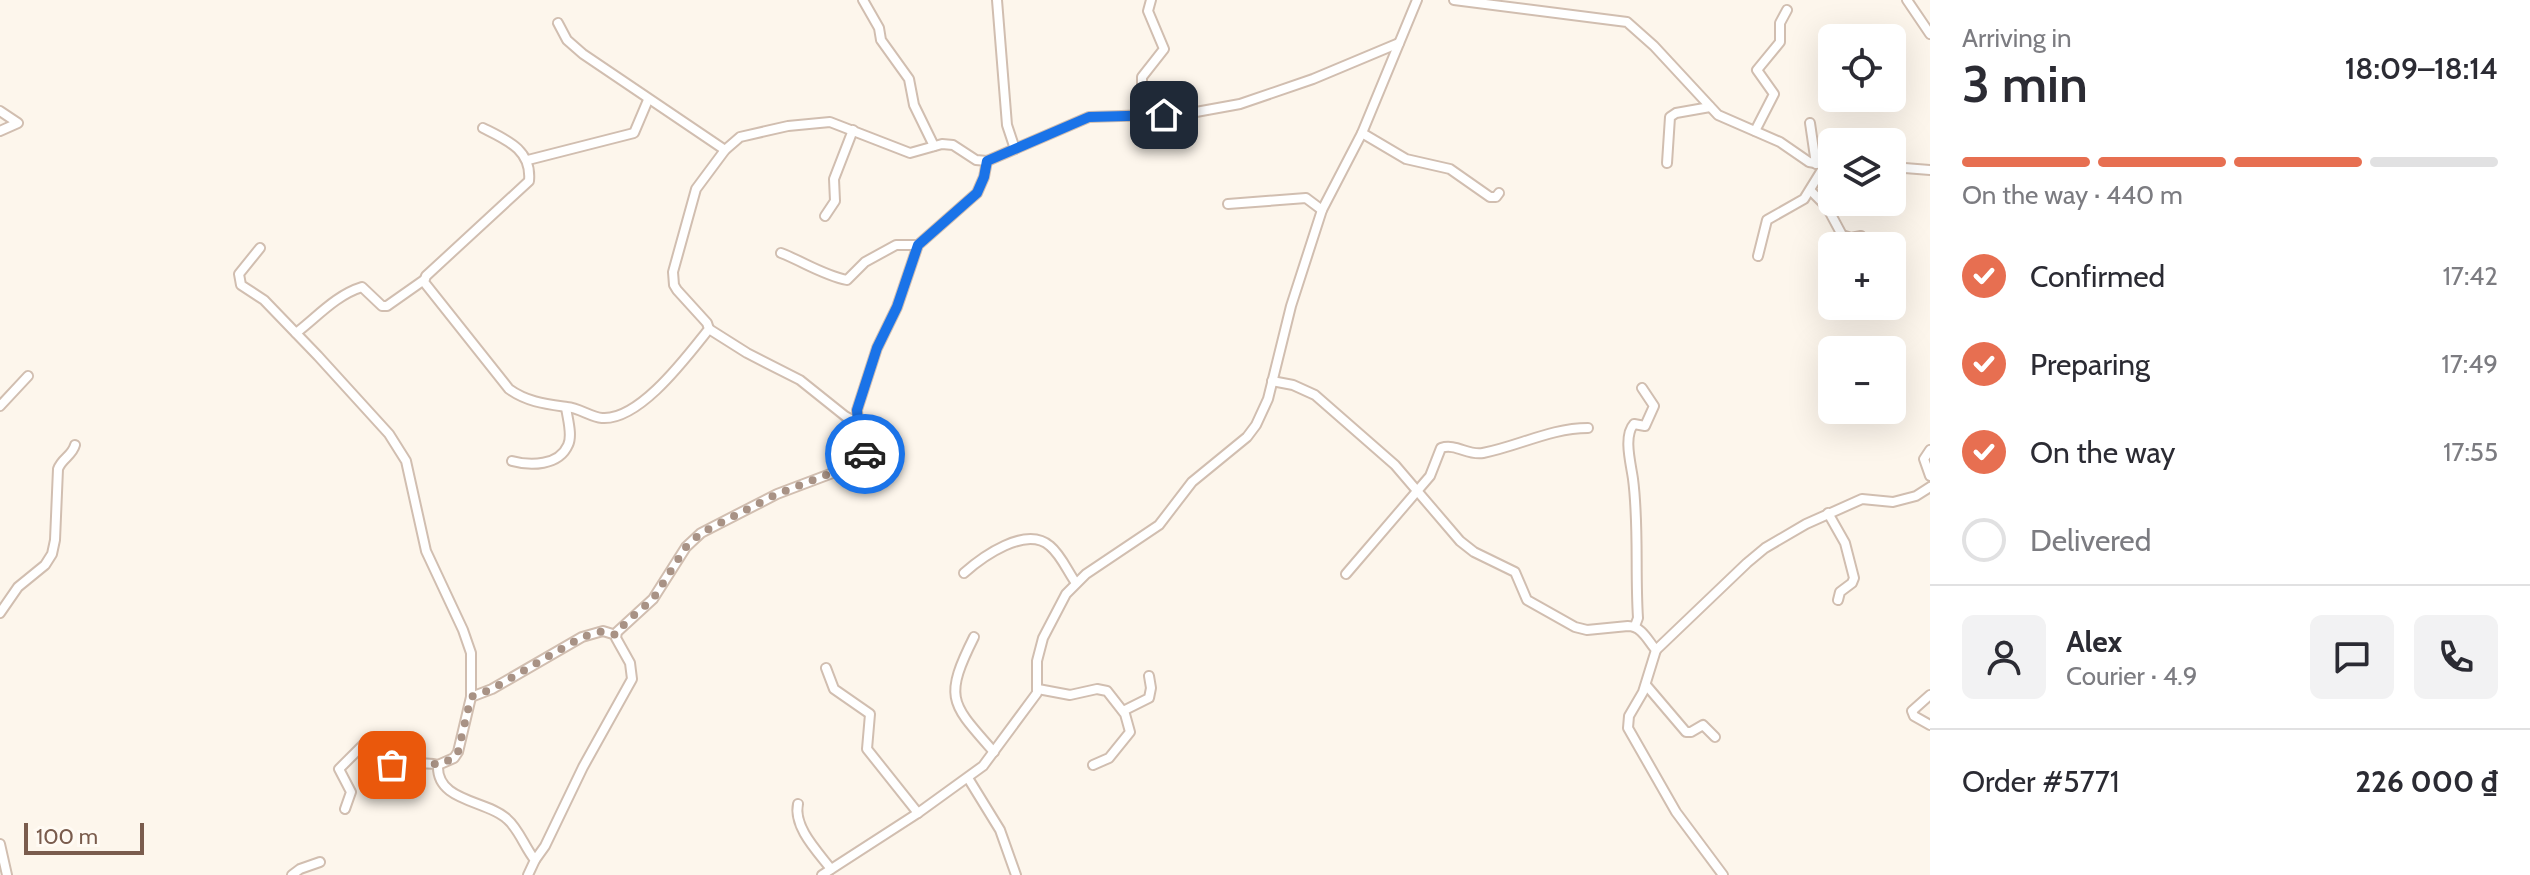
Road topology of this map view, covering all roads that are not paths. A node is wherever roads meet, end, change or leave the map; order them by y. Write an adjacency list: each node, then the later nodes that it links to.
1 (863, 0): 21 (street)
2 (997, 0): 23 (street)
3 (1151, 0): 14 (street)
4 (1417, 0): 10 (street)
5 (1454, 0): 12 (street)
6 (1907, 0): 9 (street)
7 (1787, 10): 19 (street)
8 (558, 23): 11 (street)
9 (1930, 34)
10 (1399, 43): 14 (street); 20 (street)
11 (648, 100): 24 (street); 25 (street)
12 (1710, 107): 19 (street); 27 (street)
13 (0, 111): 18 (street)
14 (1142, 116): 23 (street)
15 (1810, 123): 22 (street)
16 (483, 128): 25 (street)
17 (853, 130): 21 (street); 24 (street); 36 (street)
18 (0, 131)
19 (1755, 131): 28 (street)
20 (1362, 133): 33 (street); 35 (street)
21 (934, 146): 26 (street)
22 (1818, 147)
23 (1015, 149): 26 (street)
24 (725, 150): 43 (street)
25 (528, 160): 42 (street)
26 (987, 161): 38 (street)
27 (1667, 163)
28 (1818, 163)
29 (1906, 168): 30 (street)
30 (1930, 170)
31 (1818, 177): 32 (street)
32 (1811, 191): 37 (street); 41 (street)
33 (1499, 193)
34 (1228, 204): 35 (street)
35 (1322, 210): 46 (street)
36 (825, 216)
37 (1840, 232)
38 (918, 245): 40 (street); 50 (street)
39 (260, 248): 44 (street)
40 (781, 253)
41 (1758, 256)
42 (424, 280): 44 (street); 49 (street)
43 (709, 329): 49 (street); 50 (street)
44 (296, 333): 73 (street)
45 (28, 376): 48 (street)
46 (1272, 381): 57 (street); 61 (street)
47 (1642, 388): 64 (street)
48 (0, 406)
49 (566, 407): 54 (street)
50 (858, 423): 65 (street)
51 (1588, 428): 57 (street)
52 (75, 445): 63 (street)
53 (1930, 450): 55 (street)
54 (512, 461)
55 (1930, 476)
56 (1930, 487): 58 (street)
57 (1417, 492): 60 (street); 64 (street)
58 (1828, 513): 62 (street); 67 (street)
59 (964, 573): 61 (street)
60 (1346, 574)
61 (1076, 583): 71 (street)
62 (1838, 600)
63 (0, 613)
64 (1635, 626): 67 (street)
65 (616, 635): 73 (street); 85 (street)
66 (974, 637): 77 (street)
67 (1656, 650): 70 (street)
68 (826, 668): 83 (street)
69 (1149, 676): 74 (street)
70 (1646, 685): 76 (street); 93 (street)
71 (1038, 689): 74 (street); 77 (street)
72 (1930, 695): 75 (street)
73 (471, 697): 78 (street)
74 (1123, 711): 79 (street)
75 (1930, 725)
76 (1715, 737)
77 (994, 752): 80 (street)
78 (438, 765): 82 (street); 85 (street)
79 (1093, 765)
80 (968, 778): 83 (street); 92 (street)
81 (798, 804): 87 (street)
82 (345, 809)
83 (918, 813): 87 (street)
84 (0, 844): 88 (street)
85 (535, 860): 90 (street)
86 (320, 862): 89 (street)
87 (831, 869): 91 (street)
88 (7, 875)
89 (292, 875)
90 (528, 875)
91 (822, 875)
92 (1016, 875)
93 (1723, 875)

